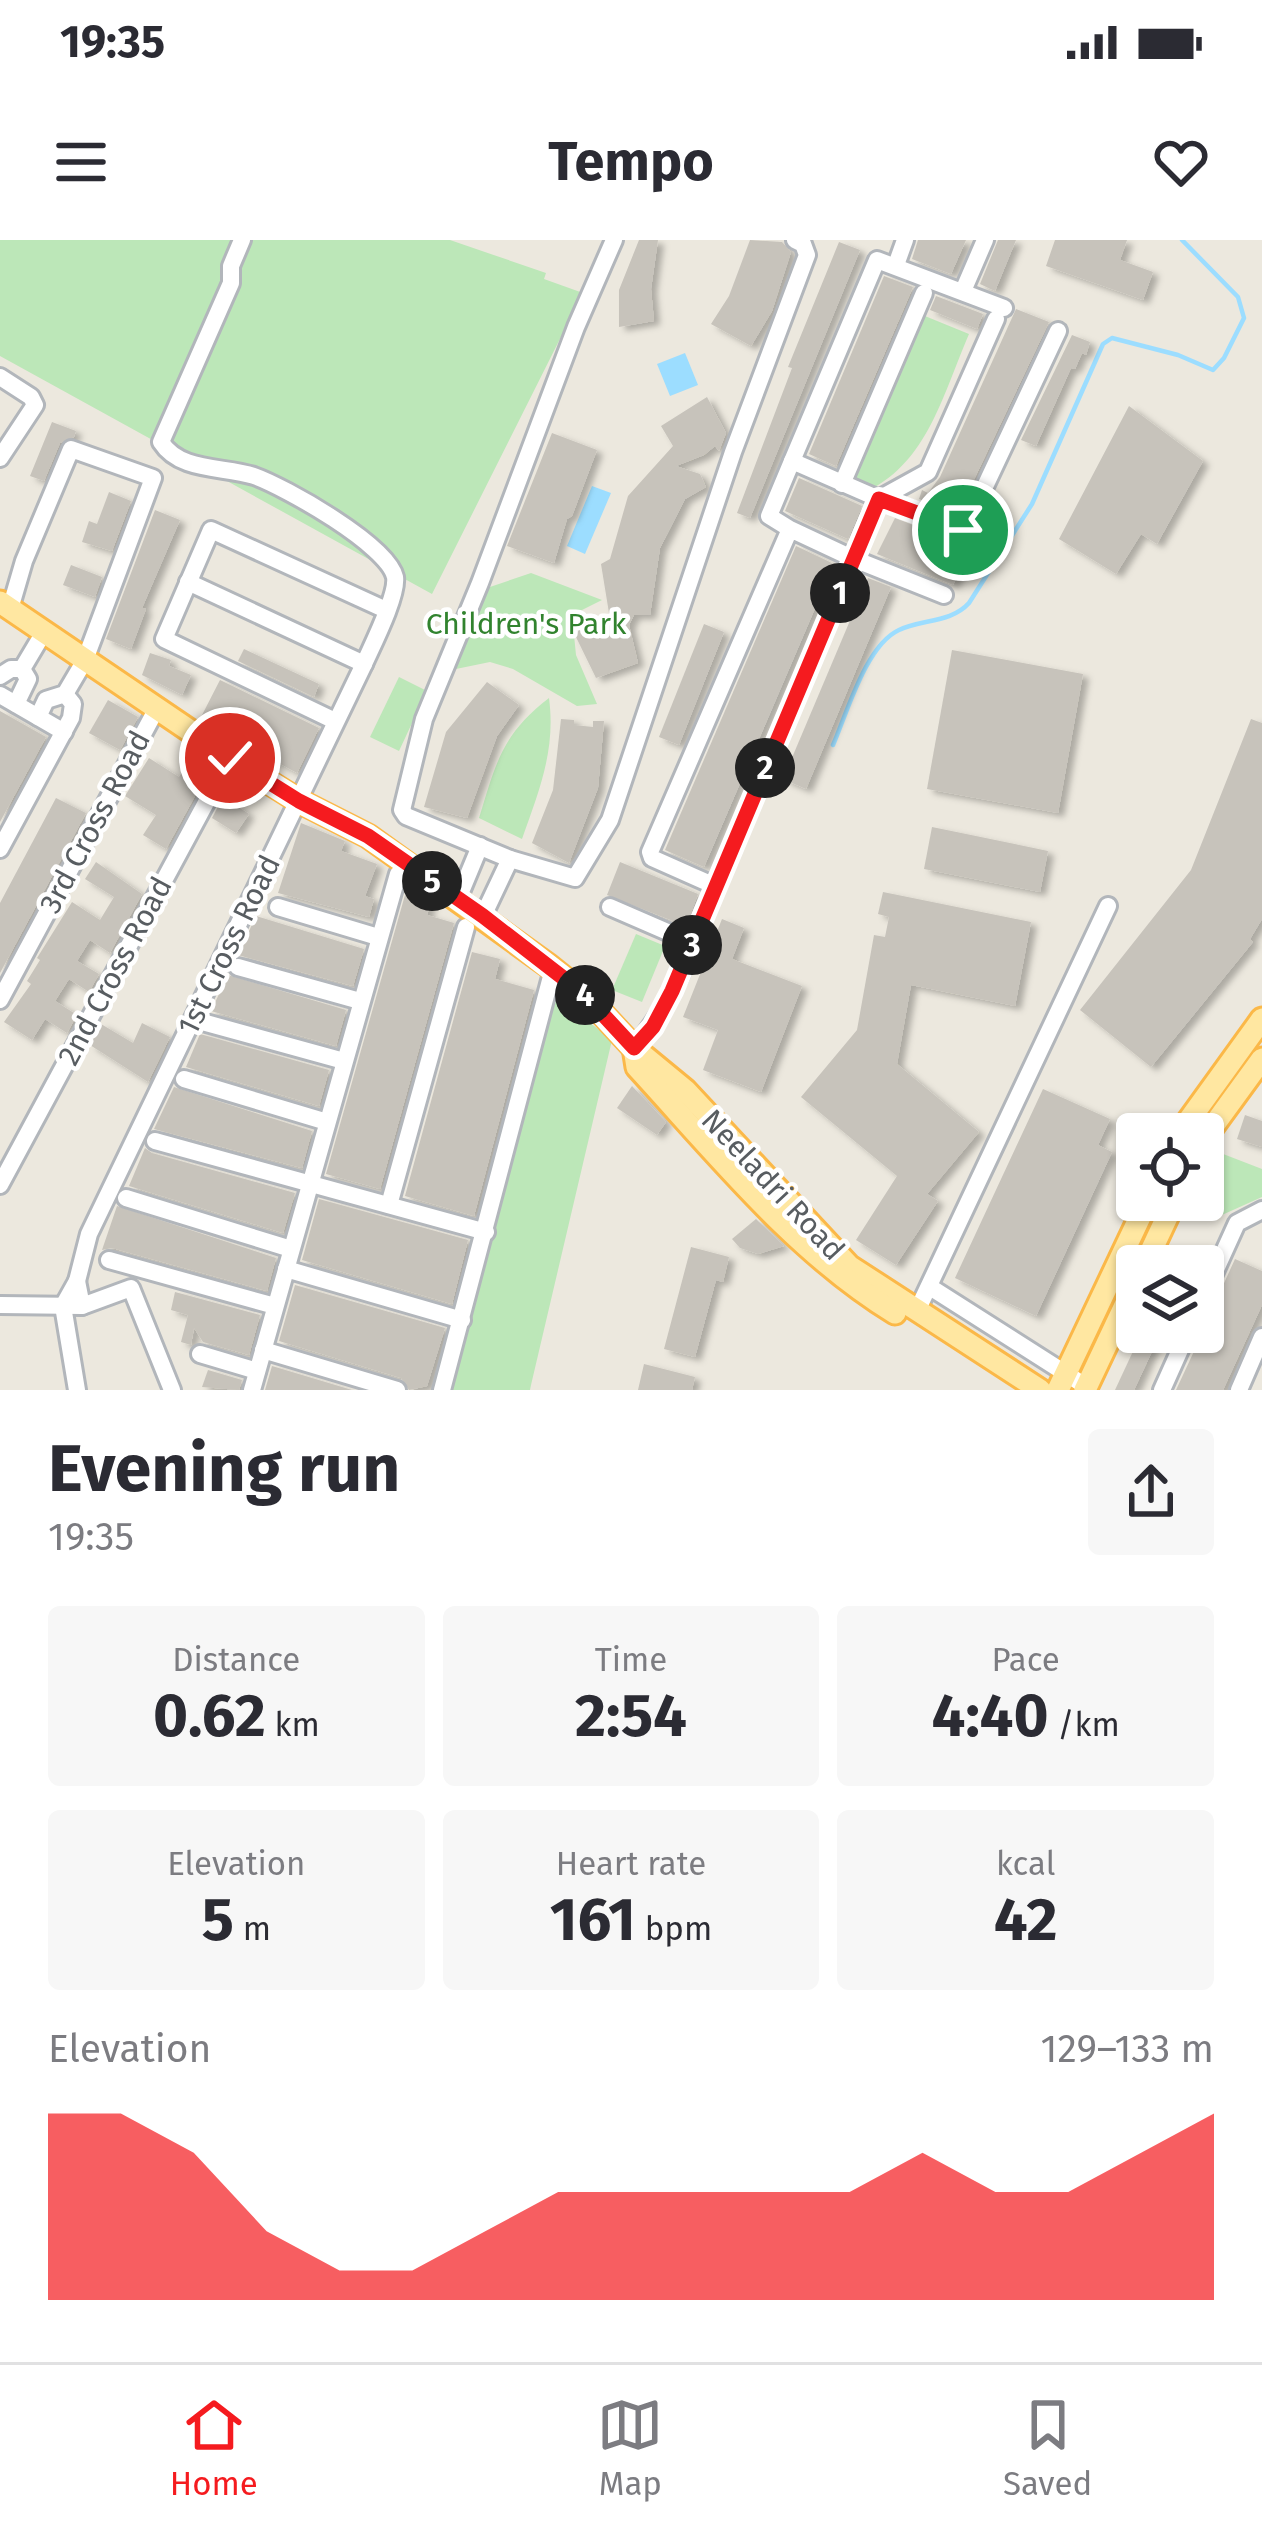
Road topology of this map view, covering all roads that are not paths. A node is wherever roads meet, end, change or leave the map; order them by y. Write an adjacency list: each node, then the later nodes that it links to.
1 (242, 240): 20 (street)
2 (614, 240): 34 (street)
3 (795, 240): 36 (street)
4 (905, 240): 6 (street)
5 (985, 240): 7 (street)
6 (896, 265): 7 (street); 12 (street)
7 (963, 291): 14 (street)
8 (924, 293): 13 (street)
9 (1058, 331): 14 (street)
10 (0, 376): 11 (street)
11 (0, 458)
12 (792, 461): 13 (street); 15 (street)
13 (842, 484): 14 (street)
14 (879, 499): 16 (street)
15 (790, 530): 16 (street); 38 (street)
16 (854, 559): 18 (street); 38 (street)
17 (188, 582): 20 (street); 23 (street); 30 (street)
18 (944, 595)
19 (5, 606): 21 (main road, Neeladri Road); 22 (street)
20 (386, 610): 23 (street, 1st Cross Road)
21 (44, 632): 22 (main road, Neeladri Road); 24 (street)
22 (85, 660): 26 (street); 28 (main road, Neeladri Road)
23 (364, 664): 30 (street, 1st Cross Road)
24 (22, 669): 25 (street); 27 (street)
25 (0, 676)
26 (65, 694): 29 (street); 31 (street)
27 (8, 699): 29 (street)
28 (157, 708): 32 (main road, Neeladri Road); 48 (street, 3rd Cross Road)
29 (38, 717): 31 (street)
30 (335, 721): 33 (street, 1st Cross Road)
31 (64, 732): 35 (street)
32 (230, 758): 33 (main road, Neeladri Road); 62 (street, 2nd Cross Road)
33 (299, 801): 39 (main road, Neeladri Road); 74 (street, 1st Cross Road)
34 (480, 846): 36 (street); 39 (street)
35 (0, 849)
36 (510, 860): 43 (street)
37 (398, 874): 44 (street)
38 (716, 886): 45 (street)
39 (458, 899): 43 (main road, Neeladri Road)
40 (1108, 906): 72 (street)
41 (278, 907): 44 (street)
42 (610, 908): 45 (street)
43 (474, 921): 47 (main road, Neeladri Road); 64 (street)
44 (378, 937): 49 (street)
45 (693, 943): 52 (street)
46 (238, 967): 49 (street)
47 (553, 969): 52 (main road, Neeladri Road); 67 (street)
48 (0, 1000)
49 (360, 1001): 54 (street)
50 (1262, 1019): 56 (main road)
51 (206, 1023): 54 (street)
52 (634, 1048): 60 (main road, Neeladri Road)
53 (1262, 1059): 57 (main road)
54 (344, 1061): 58 (street)
55 (184, 1078): 58 (street)
56 (1195, 1113)
57 (1223, 1113)
58 (327, 1122): 61 (street)
59 (155, 1141): 61 (street)
60 (718, 1141): 76 (main road, Neeladri Road); 90 (main road, Neeladri Road)
61 (310, 1182): 64 (street); 68 (street)
62 (0, 1185)
63 (126, 1198): 68 (street)
64 (389, 1205): 67 (street)
65 (1262, 1210): 69 (street)
66 (1138, 1221): 84 (main road)
67 (485, 1232): 77 (street)
68 (291, 1249): 71 (street)
69 (1224, 1252)
70 (109, 1260): 75 (street)
71 (286, 1269): 75 (street); 77 (street)
72 (930, 1287): 76 (street); 84 (street)
73 (0, 1305): 74 (street)
74 (72, 1306): 86 (street); 87 (street)
75 (275, 1306): 80 (street)
76 (917, 1311): 91 (main road, Neeladri Road)
77 (461, 1320): 89 (street)
78 (1116, 1324): 85 (main road)
79 (1262, 1337): 93 (street)
80 (263, 1349): 83 (street); 88 (street)
81 (1179, 1353): 92 (street)
82 (200, 1354): 83 (street)
83 (254, 1381)
84 (1062, 1382): 85 (street)
85 (1086, 1388)
86 (77, 1390)
87 (172, 1390)
88 (397, 1390)
89 (442, 1390)
90 (1021, 1390)
91 (1040, 1390)
92 (1162, 1390)
93 (1239, 1390)

